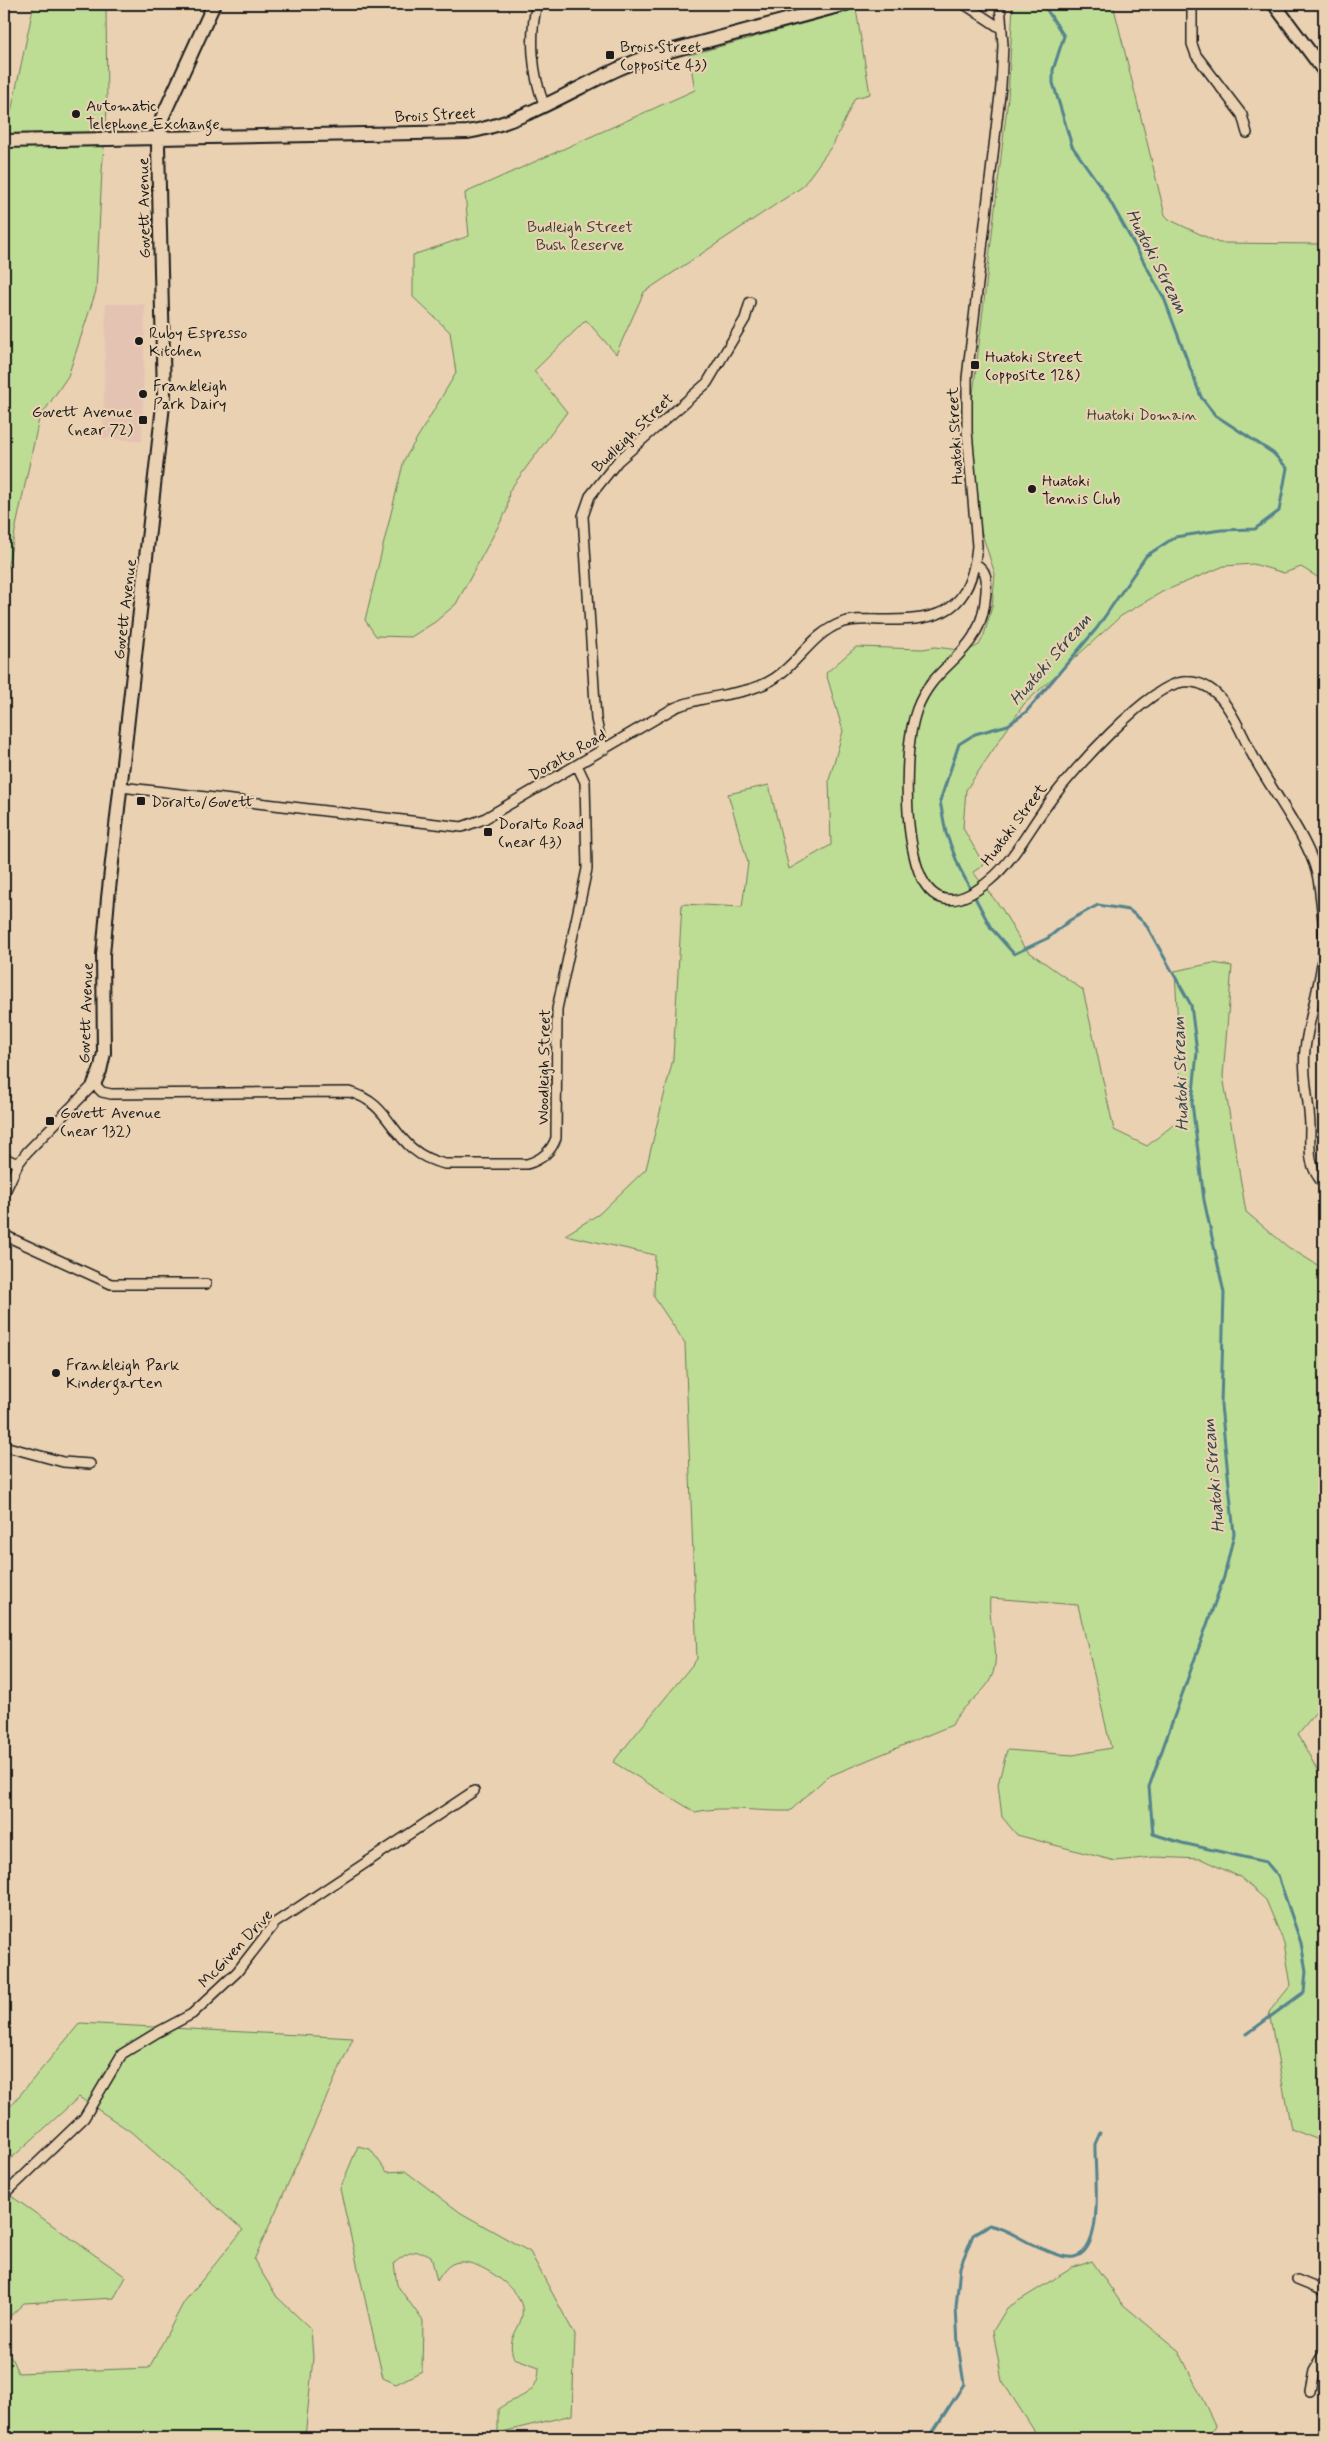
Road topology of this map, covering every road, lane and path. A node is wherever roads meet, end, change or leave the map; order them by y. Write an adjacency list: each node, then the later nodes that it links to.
1 (214, 4): 12 (street, Govett Avenue)
2 (537, 4): 10 (street)
3 (846, 4): 10 (street, Brois Street)
4 (964, 4): 8 (street)
5 (1000, 4): 8 (street, Huatoki Street)
6 (1192, 4): 11 (street)
7 (1274, 4): 9 (street)
8 (1002, 29): 15 (street, Huatoki Street)
9 (1324, 70)
10 (544, 104): 12 (street, Brois Street)
11 (1247, 133)
12 (160, 138): 13 (street, Brois Street); 18 (street, Govett Avenue)
13 (4, 141)
14 (750, 302): 16 (street, Budleigh Street)
15 (976, 564): 16 (street, Doralto Road); 19 (street, Huatoki Street)
16 (605, 749): 17 (street, Doralto Road)
17 (577, 765): 18 (street, Doralto Road); 20 (street, Woodleigh Street)
18 (121, 786): 20 (street, Govett Avenue)
19 (1321, 874): 23 (street, Huatoki Street)
20 (94, 1084): 22 (street, Govett Avenue)
21 (4, 1158): 22 (street)
22 (18, 1164): 24 (street, Govett Avenue)
23 (1324, 1184)
24 (4, 1194)
25 (4, 1234): 26 (street)
26 (206, 1284)
27 (4, 1446): 28 (street)
28 (90, 1464)
29 (474, 1791): 30 (street, McGiven Drive)
30 (4, 2195)
31 (1297, 2280): 32 (street)
32 (1324, 2291)
33 (1324, 2354): 34 (street)
34 (1310, 2391)
35 (623, 2438): 36 (street)
36 (628, 2438)

